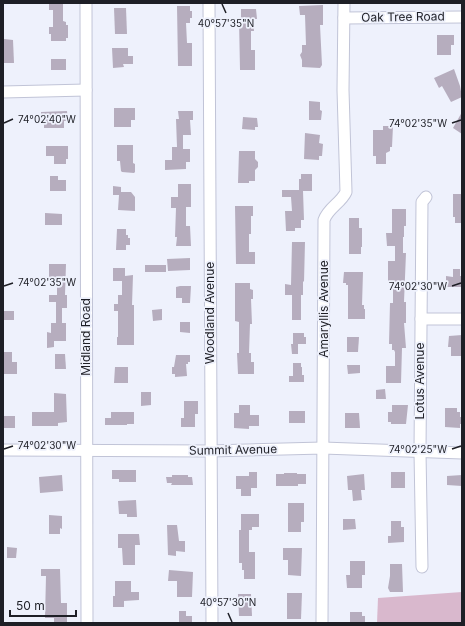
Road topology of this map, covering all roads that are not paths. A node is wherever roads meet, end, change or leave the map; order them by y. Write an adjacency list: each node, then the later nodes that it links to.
1 (86, 3): 6 (street, Midland Road)
2 (209, 3): 14 (street, Woodland Avenue)
3 (344, 3): 5 (street, Amaryllis Avenue)
4 (462, 16): 5 (street, Oak Tree Road)
5 (344, 18): 11 (street, Amaryllis Avenue)
6 (86, 90): 7 (street); 13 (street, Midland Road)
7 (3, 92)
8 (426, 197): 9 (street, Lotus Avenue)
9 (421, 319): 10 (street); 15 (street, Lotus Avenue)
10 (462, 319)
11 (323, 448): 14 (street, Summit Avenue); 15 (street, Summit Avenue); 20 (street, Amaryllis Avenue)
12 (3, 450): 13 (street, Summit Avenue)
13 (87, 451): 14 (street, Summit Avenue); 18 (street, Midland Road)
14 (211, 451): 19 (street, Woodland Avenue)
15 (420, 452): 16 (street, Summit Avenue); 17 (street, Lotus Avenue)
16 (462, 453)
17 (422, 567)
18 (88, 623)
19 (212, 623)
20 (322, 623)

